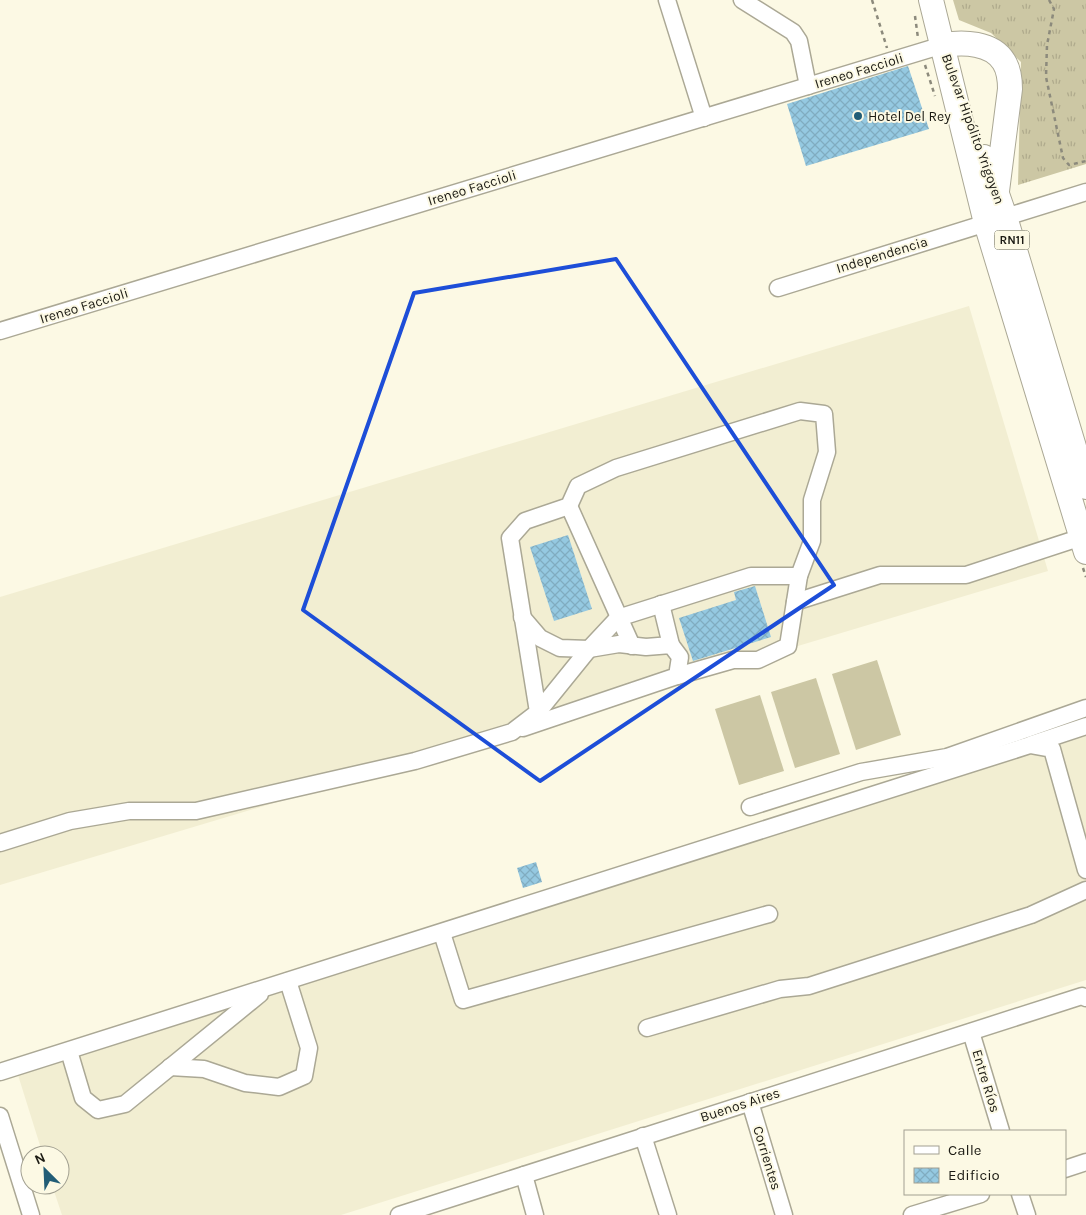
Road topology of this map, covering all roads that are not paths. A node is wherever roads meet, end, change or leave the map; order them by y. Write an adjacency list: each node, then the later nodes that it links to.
1 (667, 0): 6 (street)
2 (742, 0): 5 (street)
3 (931, 0): 4 (highway, RN11)
4 (943, 45): 5 (street, Ireneo Faccioli); 9 (highway, Bulevar Hipólito Yrigoyen / RN11); 9 (highway, RN11)
5 (808, 86): 6 (street, Ireneo Faccioli)
6 (704, 118): 11 (street, Ireneo Faccioli)
7 (1086, 180): 9 (street)
8 (1086, 192): 9 (street)
9 (994, 210): 10 (street, Independencia); 12 (highway, Bulevar Hipólito Yrigoyen / RN11)
10 (778, 288)
11 (0, 331)
12 (1072, 438): 13 (highway, Bulevar Hipólito Yrigoyen / RN11); 15 (highway, Bulevar Hipólito Yrigoyen / RN11)
13 (1086, 487)
14 (569, 506): 16 (street); 19 (street); 20 (street)
15 (1084, 544): 17 (street)
16 (799, 576): 17 (street); 18 (street)
17 (795, 602): 24 (street)
18 (661, 604): 20 (street); 21 (street)
19 (522, 617): 23 (street); 26 (street)
20 (618, 618): 22 (street); 23 (street)
21 (671, 645): 22 (street); 24 (street)
22 (632, 646): 23 (street)
23 (588, 650): 26 (street)
24 (677, 676): 28 (street)
25 (1086, 708): 30 (street)
26 (538, 712): 28 (street)
27 (1086, 726): 29 (street)
28 (512, 732): 31 (street)
29 (1030, 745): 32 (street); 35 (street)
30 (750, 807)
31 (0, 843)
32 (1086, 870)
33 (1086, 890): 39 (street)
34 (769, 914): 35 (street)
35 (442, 933): 36 (street)
36 (288, 981): 37 (street); 42 (street)
37 (266, 988): 41 (street); 42 (street)
38 (1084, 997): 40 (street, Buenos Aires)
39 (647, 1028)
40 (971, 1032): 44 (street, Buenos Aires); 46 (street, Entre Ríos)
41 (69, 1051): 42 (street); 43 (street)
42 (170, 1067)
43 (0, 1072)
44 (750, 1102): 47 (street, Buenos Aires); 57 (street, Corrientes)
45 (0, 1116): 53 (street)
46 (1001, 1130)
47 (643, 1136): 50 (street, Buenos Aires); 56 (street)
48 (1086, 1162): 49 (street)
49 (1066, 1168)
50 (524, 1175): 54 (street, Buenos Aires); 55 (street)
51 (978, 1195): 58 (street)
52 (1020, 1195): 59 (street)
53 (31, 1215)
54 (399, 1215)
55 (535, 1215)
56 (668, 1215)
57 (784, 1215)
58 (912, 1215)
59 (1027, 1215)

